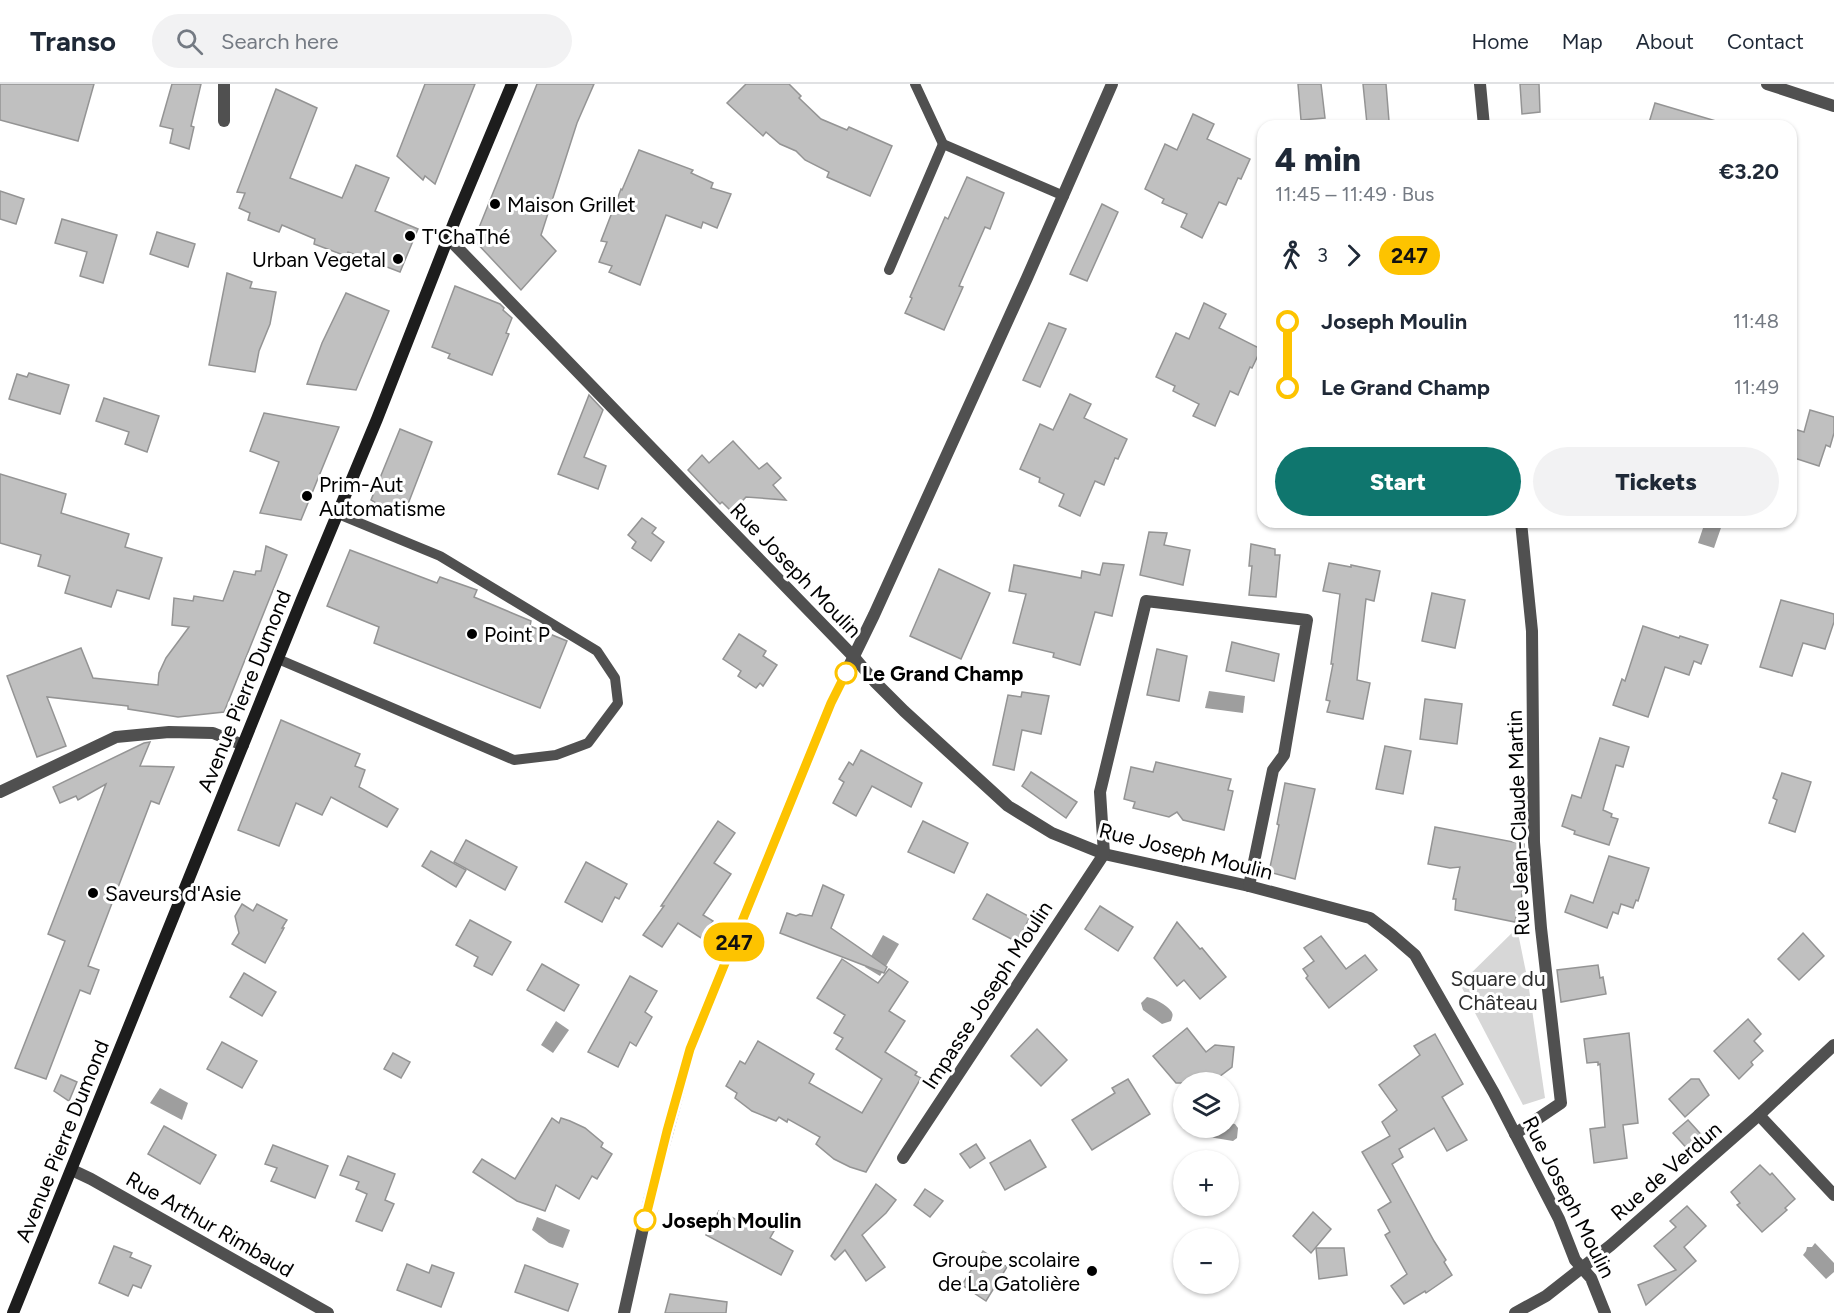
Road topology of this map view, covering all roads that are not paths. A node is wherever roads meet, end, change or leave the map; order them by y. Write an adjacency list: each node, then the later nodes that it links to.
1 (224, 84): 9 (street)
2 (512, 84): 12 (main road, Avenue Pierre Dumond)
3 (915, 84): 10 (lane)
4 (1112, 84): 11 (street)
5 (1480, 84): 8 (street)
6 (1767, 84): 7 (street)
7 (1834, 106)
8 (1483, 120)
9 (224, 121)
10 (943, 144): 11 (lane); 13 (lane)
11 (1064, 196): 16 (street)
12 (448, 238): 14 (main road, Avenue Pierre Dumond); 16 (street, Rue Joseph Moulin)
13 (889, 270)
14 (338, 514): 17 (main road, Avenue Pierre Dumond); 17 (lane)
15 (1522, 528): 24 (street, Rue Jean-Claude Martin)
16 (854, 657): 20 (street, Rue Joseph Moulin); 31 (street)
17 (278, 659): 18 (main road, Avenue Pierre Dumond)
18 (243, 745): 19 (street); 26 (main road, Avenue Pierre Dumond)
19 (0, 792)
20 (1104, 854): 21 (street, Rue Joseph Moulin); 21 (street); 25 (street, Impasse Joseph Moulin)
21 (1249, 886): 24 (street, Rue Joseph Moulin)
22 (1834, 1046): 23 (street, Rue de Verdun)
23 (1759, 1115): 27 (street); 28 (street, Rue de Verdun)
24 (1515, 1134): 28 (street, Rue Joseph Moulin)
25 (903, 1158)
26 (72, 1170): 29 (main road, Avenue Pierre Dumond); 30 (street, Rue Arthur Rimbaud)
27 (1834, 1195)
28 (1582, 1268): 32 (street, Rue de Verdun); 33 (street, Rue Joseph Moulin)
29 (13, 1313)
30 (328, 1313)
31 (624, 1313)
32 (1515, 1313)
33 (1605, 1313)

